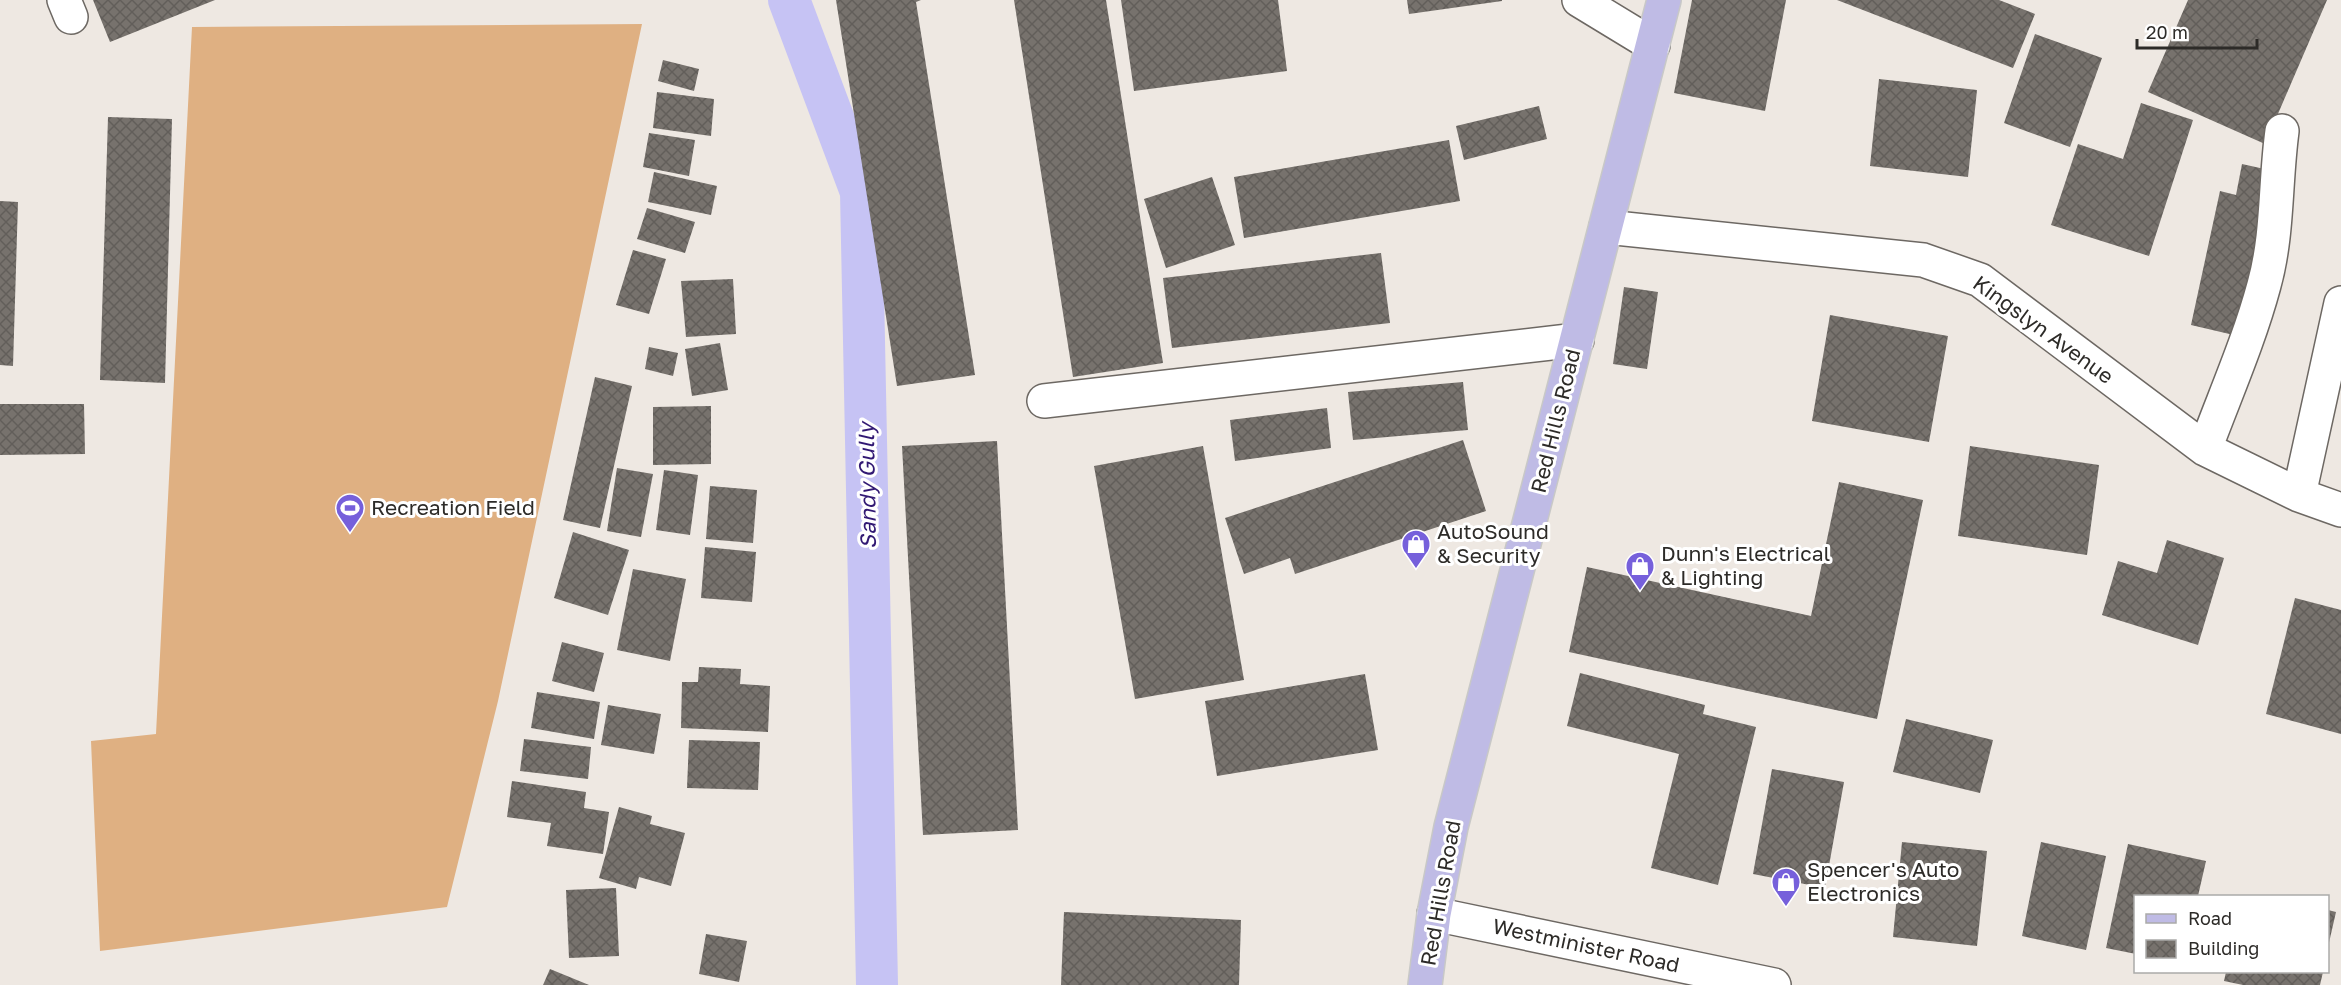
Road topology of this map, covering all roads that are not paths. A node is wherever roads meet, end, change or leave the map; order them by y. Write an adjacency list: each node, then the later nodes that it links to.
1 (1579, 0): 3 (street)
2 (1664, 0): 3 (main road, Red Hills Road)
3 (1653, 45): 5 (main road, Red Hills Road)
4 (2282, 131): 9 (street)
5 (1606, 227): 7 (main road, Red Hills Road); 9 (street, Kingslyn Avenue)
6 (2341, 303): 10 (street)
7 (1577, 340): 8 (street); 12 (main road, Red Hills Road)
8 (1044, 401)
9 (2205, 449): 10 (street, Kingslyn Avenue)
10 (2300, 495): 11 (street, Kingslyn Avenue)
11 (2341, 510)
12 (1434, 914): 13 (main road, Red Hills Road); 14 (street, Westminister Road)
13 (1425, 985)
14 (1774, 985)

